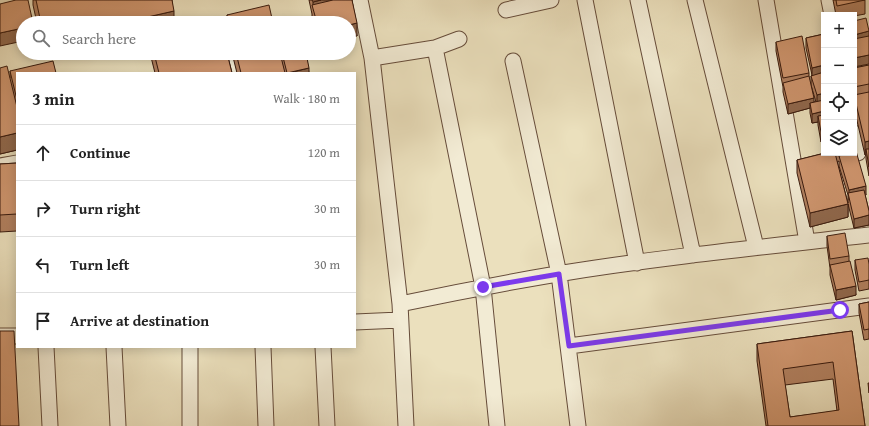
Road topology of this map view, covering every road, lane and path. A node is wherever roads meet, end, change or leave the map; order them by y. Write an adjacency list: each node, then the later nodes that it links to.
1 (360, 0): 12 (street)
2 (551, 0): 8 (street)
3 (585, 0): 24 (street)
4 (638, 0): 23 (street)
5 (695, 0): 22 (street)
6 (766, 0): 21 (street)
7 (829, 0): 9 (street)
8 (506, 10)
9 (831, 12)
10 (459, 39): 11 (street)
11 (435, 48): 12 (street); 26 (street)
12 (372, 58): 27 (street)
13 (230, 60): 15 (street)
14 (513, 61): 25 (street)
15 (233, 72)
16 (857, 148): 17 (street)
17 (858, 153)
18 (16, 163): 19 (street)
19 (0, 166)
20 (869, 234): 21 (street)
21 (807, 242): 22 (street)
22 (756, 247): 23 (street)
23 (693, 255): 24 (street)
24 (637, 263): 25 (street)
25 (559, 274): 26 (street); 33 (street)
26 (483, 287): 27 (street); 45 (street)
27 (400, 304): 29 (street)
28 (869, 306): 33 (street)
29 (400, 320): 30 (street); 44 (street)
30 (356, 322)
31 (0, 336): 32 (street)
32 (16, 336)
33 (569, 346): 46 (street)
34 (46, 348): 39 (street)
35 (114, 348): 40 (street)
36 (190, 348): 41 (street)
37 (263, 348): 42 (street)
38 (323, 348): 43 (street)
39 (50, 426)
40 (118, 426)
41 (190, 426)
42 (266, 426)
43 (327, 426)
44 (406, 426)
45 (497, 426)
46 (578, 426)

